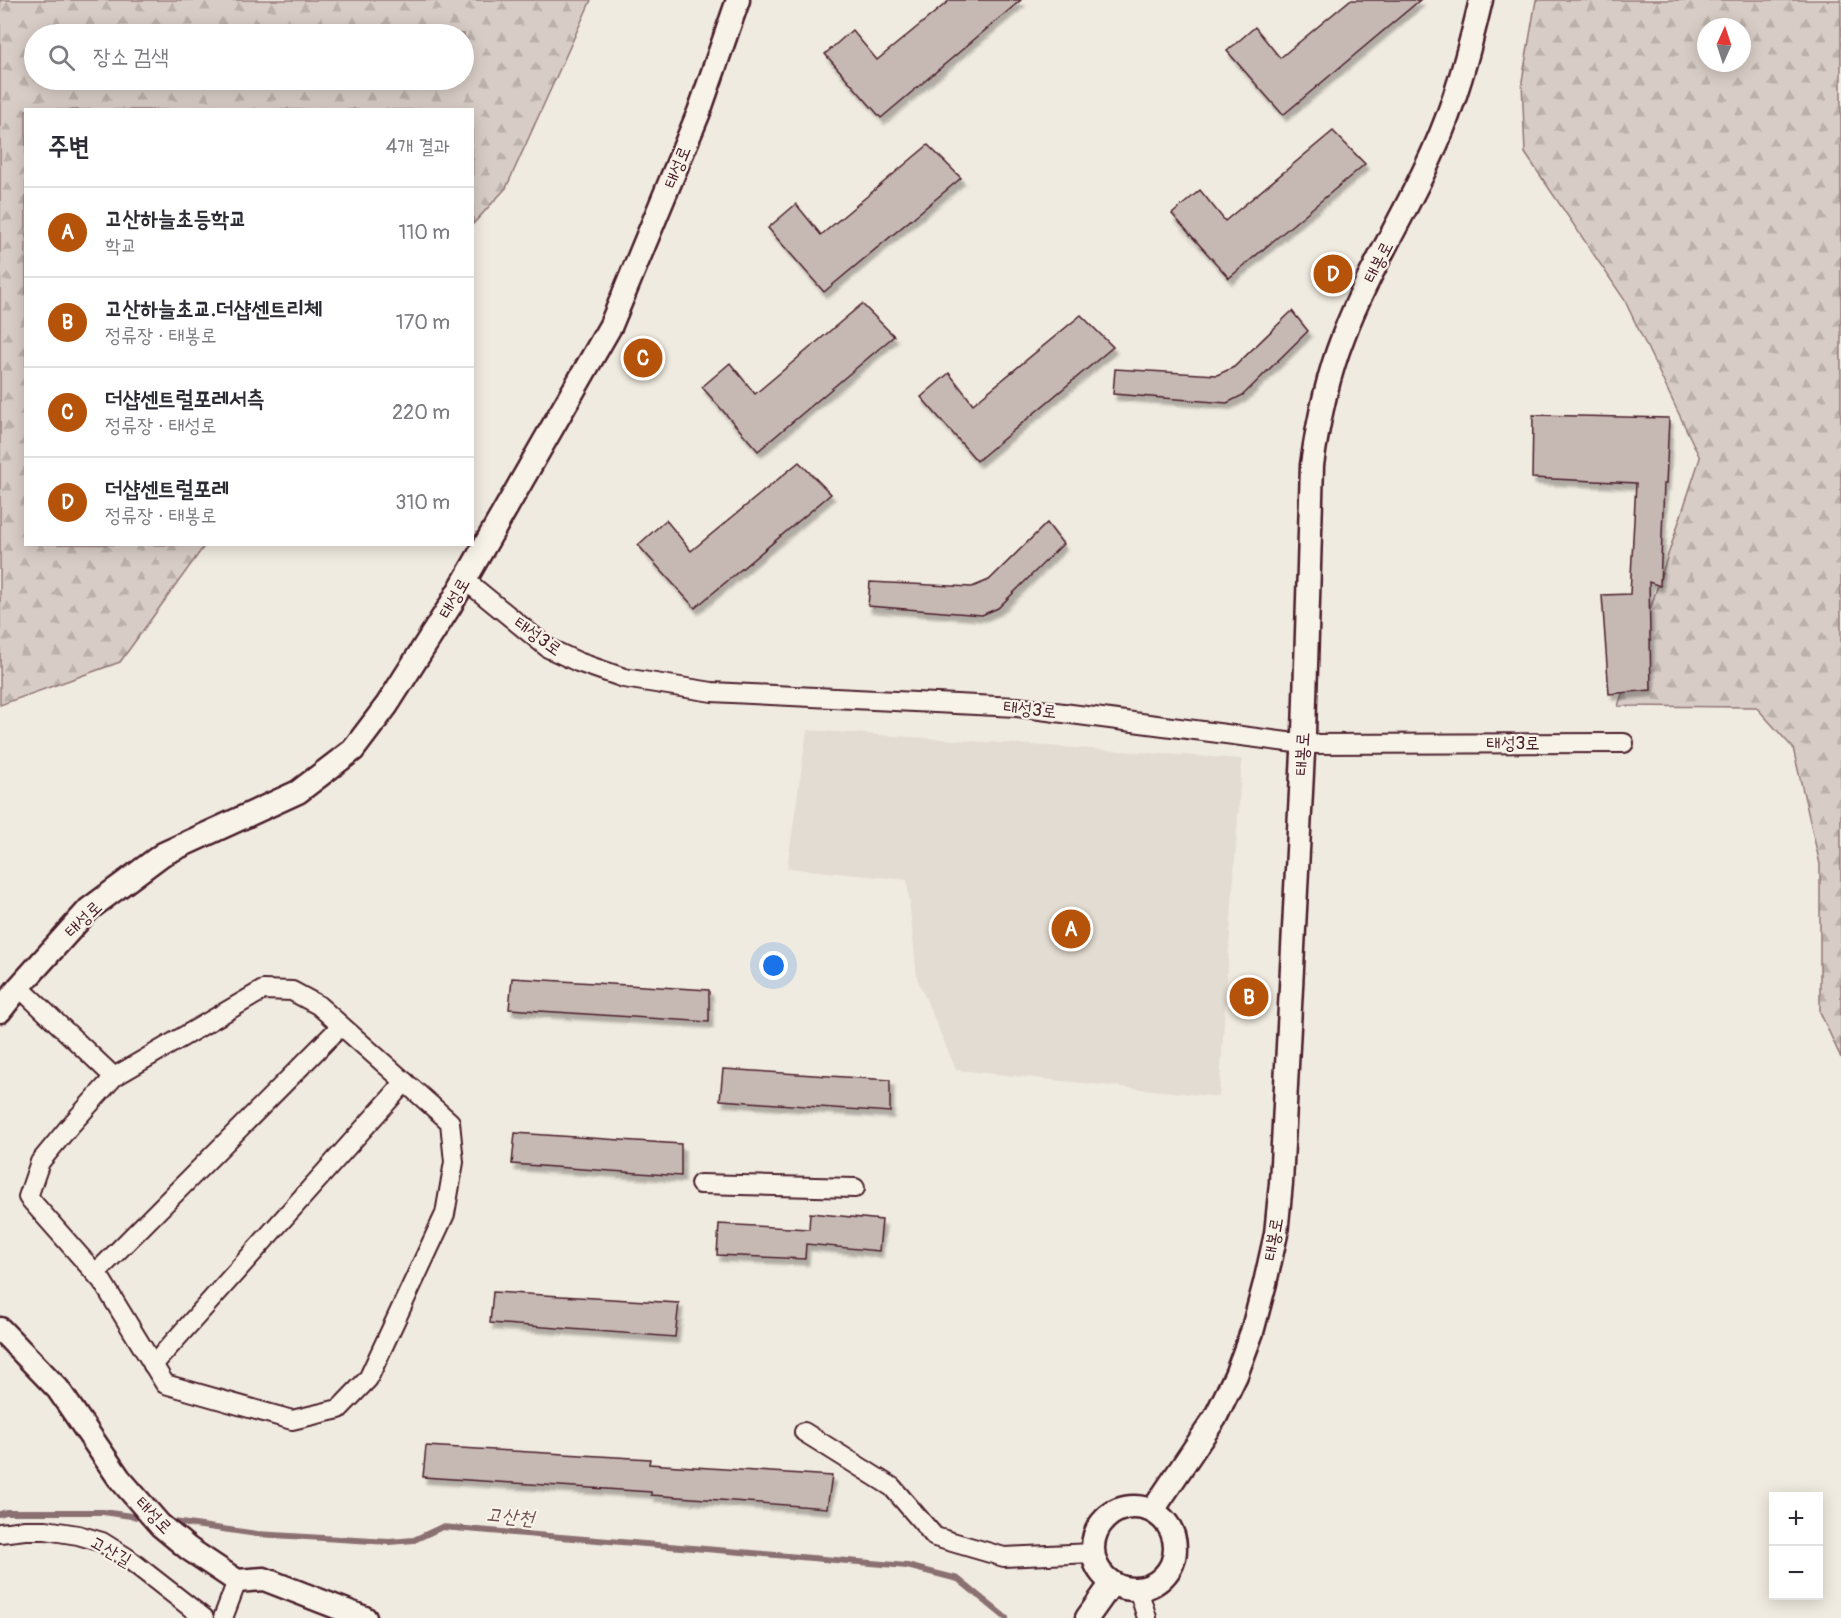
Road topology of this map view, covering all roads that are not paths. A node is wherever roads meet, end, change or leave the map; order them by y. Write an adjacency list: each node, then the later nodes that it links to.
1 (738, 0): 3 (street, 태성로)
2 (1481, 0): 5 (street, 태봉로)
3 (465, 580): 5 (street, 태성3로); 6 (street, 태성로)
4 (1624, 743): 5 (street, 태성3로)
5 (1303, 744): 17 (street, 태봉로)
6 (18, 987): 7 (street, 태성로); 9 (street)
7 (0, 1011)
8 (341, 1026): 9 (street); 10 (street); 13 (street)
9 (114, 1077): 13 (street)
10 (405, 1083): 15 (street); 15 (street)
11 (700, 1184): 12 (street)
12 (855, 1188)
13 (96, 1273): 15 (street)
14 (0, 1329): 20 (street, 태성로)
15 (153, 1365)
16 (804, 1432): 19 (street)
17 (1153, 1510): 19 (street); 22 (street)
18 (0, 1533): 23 (street, 고산길)
19 (1093, 1553): 21 (street)
20 (237, 1581): 24 (street); 25 (street)
21 (1112, 1583): 22 (street); 26 (street)
22 (1138, 1589): 27 (street)
23 (204, 1618)
24 (223, 1618)
25 (365, 1618)
26 (1087, 1618)
27 (1147, 1618)

